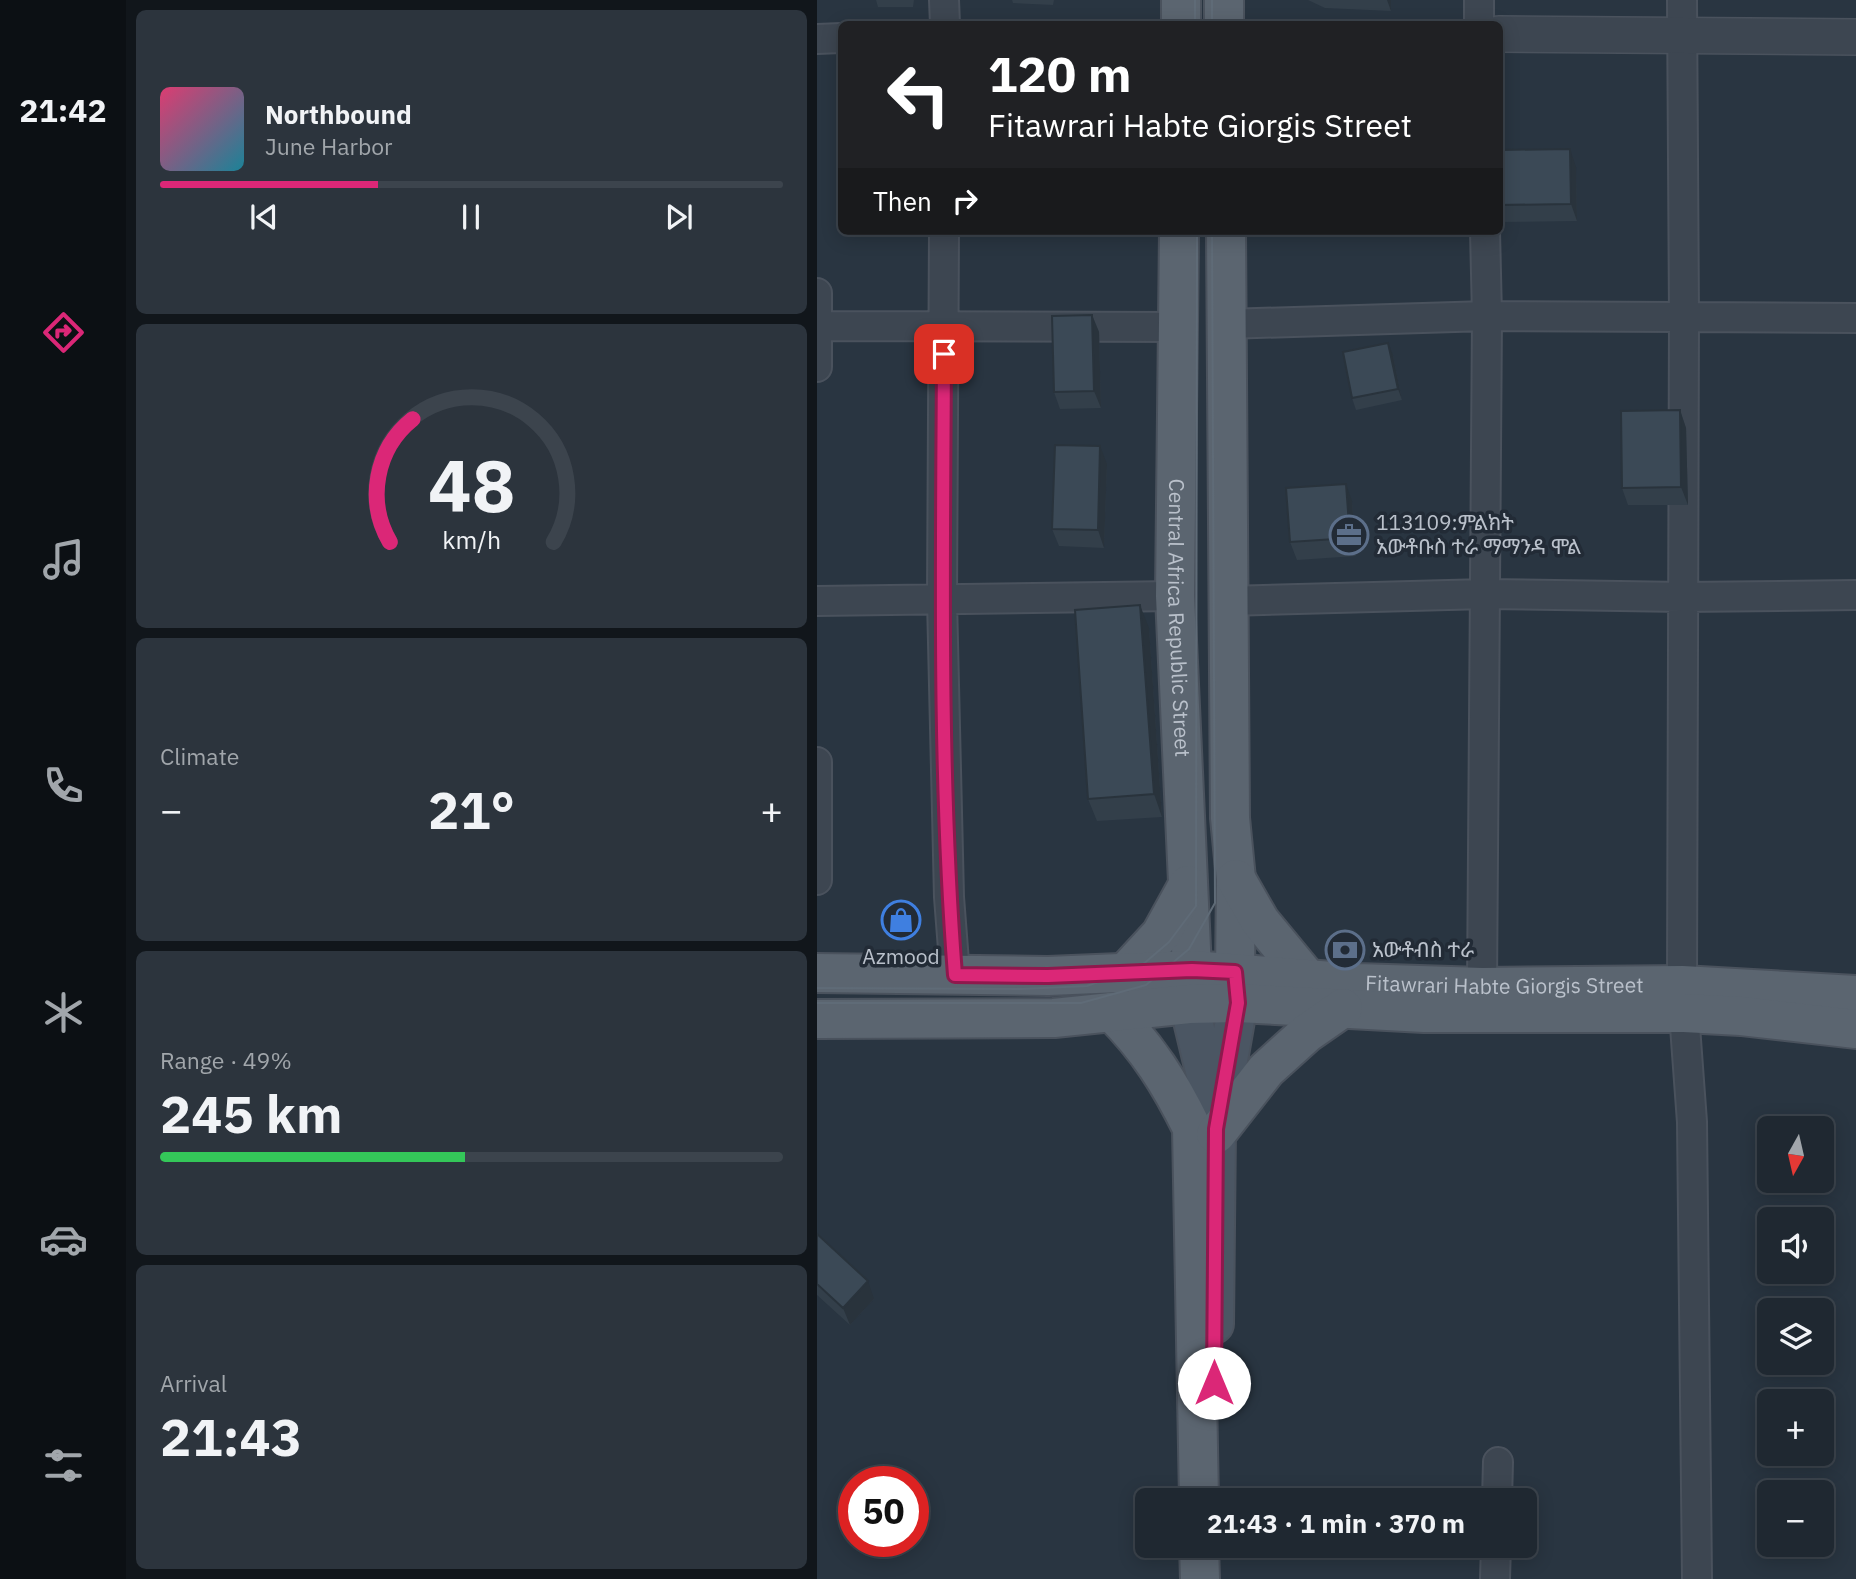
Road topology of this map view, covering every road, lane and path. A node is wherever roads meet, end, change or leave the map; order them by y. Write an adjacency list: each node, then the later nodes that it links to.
1 (944, 0): 6 (street)
2 (1181, 0): 7 (main road)
3 (1224, 0): 8 (main road)
4 (1479, 0): 9 (street)
5 (1681, 0): 11 (street)
6 (945, 21)
7 (1182, 21)
8 (1224, 21)
9 (1479, 21)
10 (1503, 34): 11 (street)
11 (1681, 35): 12 (street); 21 (street)
12 (1856, 37)
13 (838, 38): 14 (street)
14 (817, 39)
15 (944, 235): 25 (street)
16 (1179, 235): 26 (main road, Central Africa Republic Street)
17 (1225, 235): 23 (main road)
18 (1485, 235): 20 (street)
19 (817, 293): 24 (street)
20 (1487, 316): 21 (street); 23 (street); 28 (street)
21 (1684, 317): 22 (street); 31 (street)
22 (1856, 318)
23 (1226, 324): 34 (main road)
24 (817, 326): 25 (street); 27 (street)
25 (944, 327): 26 (street); 32 (street)
26 (1178, 327): 30 (main road, Central Africa Republic Street)
27 (817, 367)
28 (1486, 594): 31 (street); 34 (street); 45 (street)
29 (1856, 595): 31 (street)
30 (1175, 596): 32 (street); 38 (main road, Central Africa Republic Street)
31 (1683, 597): 47 (street)
32 (942, 600): 33 (street); 41 (street)
33 (817, 601)
34 (1228, 601): 36 (main road)
35 (817, 762): 37 (street)
36 (1236, 879): 42 (main road); 44 (main road)
37 (817, 880)
38 (1188, 886): 39 (main road); 43 (main road, Central Africa Republic Street)
39 (1126, 972): 41 (main road, Fitawrari Habte Giorgis Street); 43 (main road, Fitawrari Habte Giorgis Street)
40 (817, 973): 41 (main road, Fitawrari Habte Giorgis Street)
41 (955, 975)
42 (1307, 978): 44 (main road, Fitawrari Habte Giorgis Street); 45 (main road, Fitawrari Habte Giorgis Street)
43 (1191, 987): 44 (main road, Fitawrari Habte Giorgis Street); 49 (main road); 52 (main road)
44 (1237, 987): 48 (main road); 52 (main road)
45 (1482, 987): 47 (main road, Fitawrari Habte Giorgis Street)
46 (1856, 995): 47 (main road, Fitawrari Habte Giorgis Street)
47 (1683, 999): 48 (main road); 51 (main road); 63 (street)
48 (1343, 1008): 52 (main road)
49 (1112, 1012): 50 (main road); 54 (main road)
50 (817, 1019)
51 (1856, 1030)
52 (1217, 1126): 55 (main road)
53 (1498, 1462): 56 (street)
54 (1199, 1488)
55 (1217, 1488)
56 (1497, 1488)
57 (1199, 1558): 60 (main road)
58 (1218, 1558): 61 (main road)
59 (1496, 1558): 62 (street)
60 (1200, 1579)
61 (1219, 1579)
62 (1495, 1579)
63 (1697, 1579)

